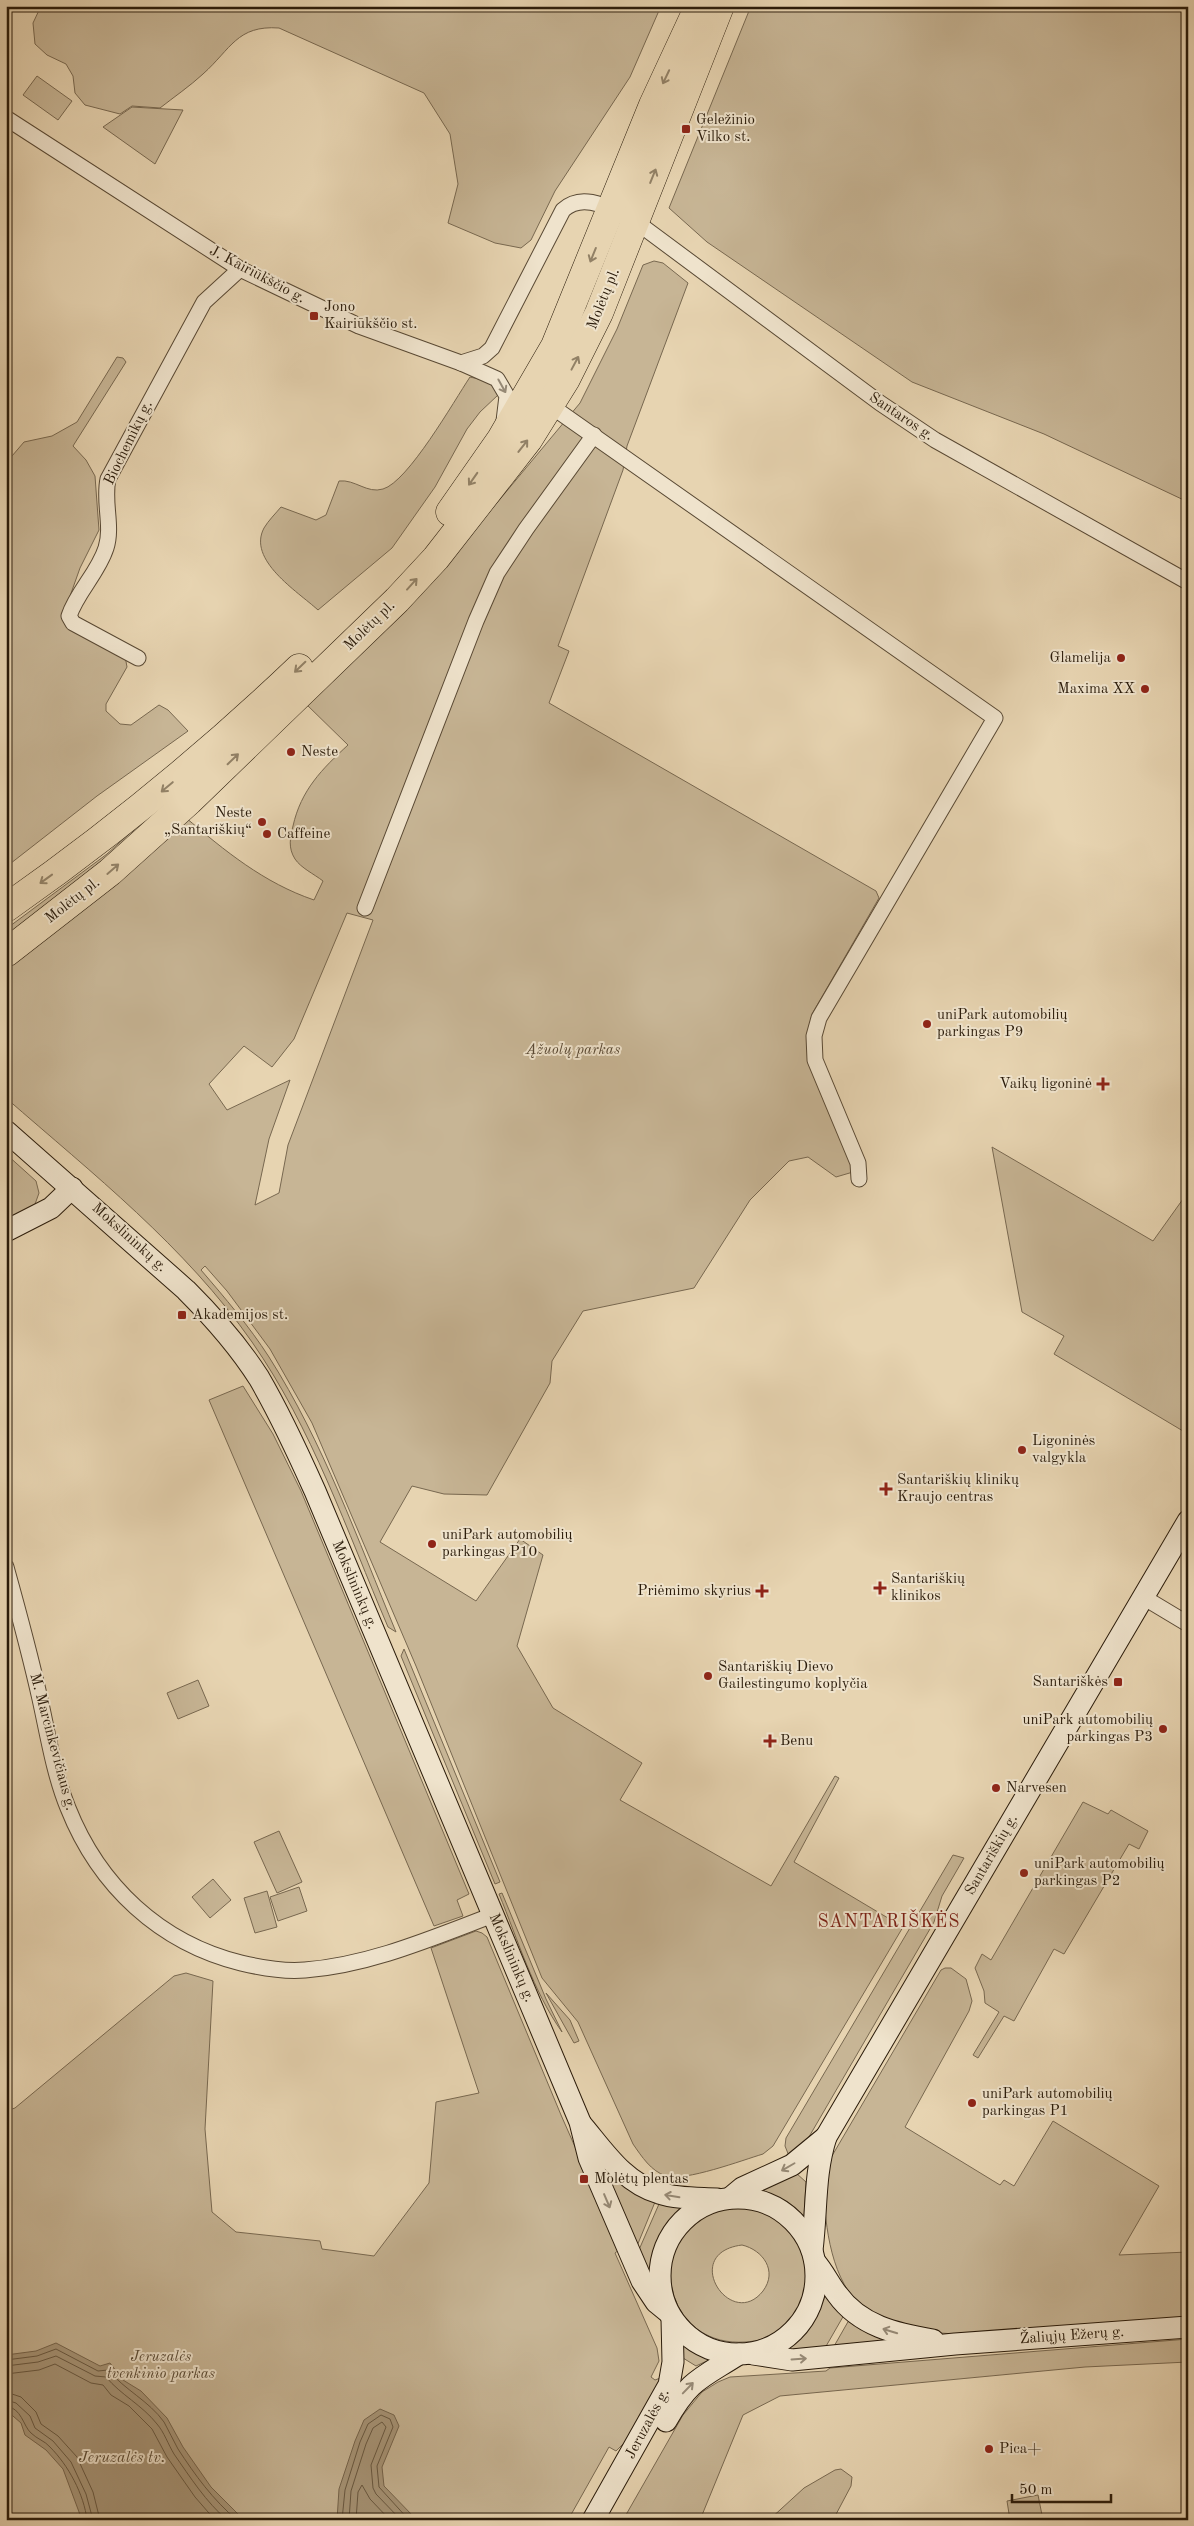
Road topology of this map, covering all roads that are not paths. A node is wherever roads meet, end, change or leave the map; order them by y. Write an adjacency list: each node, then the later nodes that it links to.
1 (699, 6): 4 (highway, Molėtų pl., one-way to 4)
2 (720, 6): 4 (highway, Molėtų pl., one-way to 2)
3 (6, 118): 5 (street, J. Kairiūkščio g.)
4 (623, 216): 6 (street); 7 (highway, Molėtų pl., one-way to 4); 9 (highway, Molėtų pl., one-way to 9); 10 (street, Santaros g.)
5 (240, 269): 6 (street, J. Kairiūkščio g.); 11 (street, Biochemikų g.)
6 (461, 363): 9 (street, J. Kairiūkščio g., one-way to 9)
7 (552, 406): 8 (street); 14 (highway, Molėtų pl., one-way to 7)
8 (594, 435): 13 (street); 16 (street)
9 (501, 439): 12 (highway, Molėtų pl., one-way to 12)
10 (1188, 582)
11 (138, 658)
12 (6, 908)
13 (365, 908)
14 (6, 953)
15 (6, 1131): 17 (main road, Mokslininkų g.)
16 (859, 1179)
17 (72, 1188): 18 (main road); 23 (main road, Mokslininkų g.)
18 (6, 1231)
19 (1188, 1521): 21 (main road, Santariškių g.)
20 (6, 1567): 23 (street, M. Marcinkevičiaus g.)
21 (1143, 1597): 22 (street); 25 (main road, Santariškių g.)
22 (1188, 1624)
23 (493, 1915): 24 (main road, Mokslininkų g.)
24 (580, 2122): 26 (main road, Mokslininkų g., one-way to 24); 28 (main road, Mokslininkų g., one-way to 28)
25 (826, 2137): 26 (main road, Santariškių g., one-way to 26); 27 (main road, Santariškių g.)
26 (725, 2199): 27 (main road); 28 (main road)
27 (814, 2256): 30 (main road, Žaliųjų Ežerų g., one-way to 27); 31 (main road)
28 (670, 2315): 31 (main road); 32 (main road, Jeruzalės g.)
29 (1188, 2327): 30 (main road, Žaliųjų Ežerų g.)
30 (955, 2344): 31 (main road, Žaliųjų Ežerų g., one-way to 30)
31 (745, 2354): 33 (main road, Jeruzalės g., one-way to 31)
32 (594, 2520)
33 (610, 2520)

